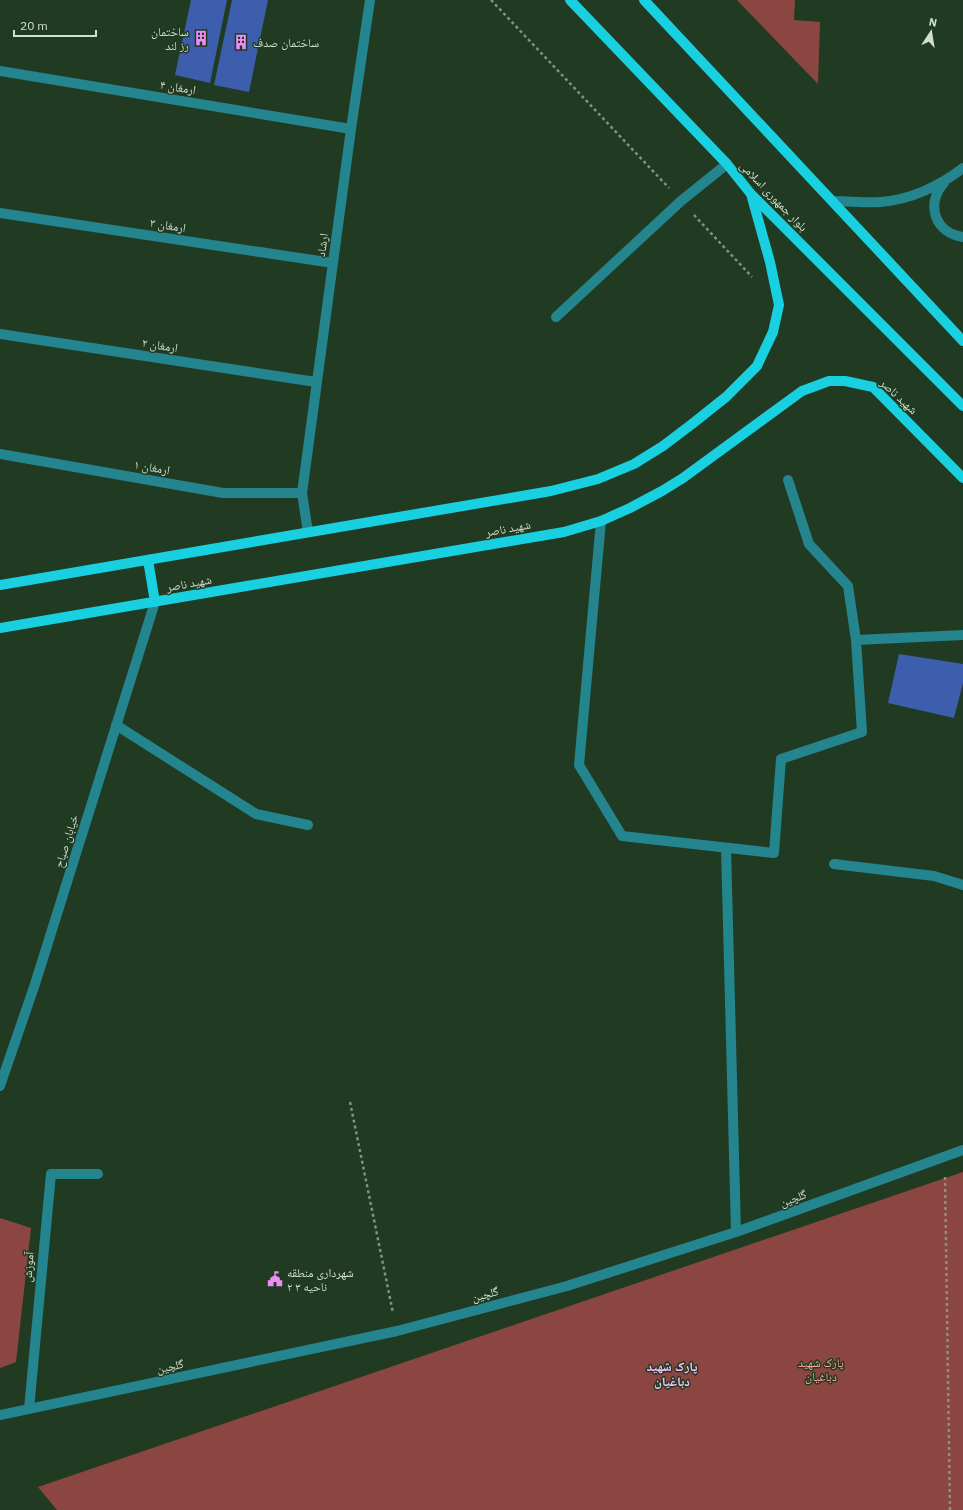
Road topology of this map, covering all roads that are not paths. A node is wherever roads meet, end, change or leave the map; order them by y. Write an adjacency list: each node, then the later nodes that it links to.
1 (370, 0): 5 (street, ارشاد)
2 (570, 0): 6 (main road, بلوار جمهوری اسلامی)
3 (644, 0): 10 (main road)
4 (0, 71): 5 (street, ارمغان ۴)
5 (351, 129): 13 (street, ارشاد)
6 (727, 164): 9 (main road, بلوار جمهوری اسلامی); 14 (street)
7 (963, 168): 8 (street)
8 (945, 182): 10 (street); 12 (street)
9 (752, 194): 18 (main road, بلوار جمهوری اسلامی); 26 (main road)
10 (833, 200): 16 (main road)
11 (0, 213): 13 (street, ارمغان ۳)
12 (963, 238)
13 (333, 263): 17 (street, ارشاد)
14 (556, 317)
15 (0, 334): 17 (street, ارمغان ۲)
16 (963, 341)
17 (316, 382): 24 (street, ارشاد)
18 (963, 406)
19 (0, 454): 24 (street, ارمغان ۱)
20 (951, 466): 21 (main road); 22 (main road, شهید ناصر); 25 (main road, شهید ناصر)
21 (963, 471)
22 (963, 478)
23 (788, 480): 32 (street)
24 (302, 493): 26 (street, ارشاد)
25 (600, 521): 29 (main road, شهید ناصر); 35 (street)
26 (308, 532): 27 (main road)
27 (148, 560): 28 (main road); 29 (main road)
28 (0, 585)
29 (155, 602): 30 (main road, شهید ناصر); 33 (street, خیابان صباح)
30 (0, 628)
31 (963, 635): 32 (street)
32 (856, 640): 35 (street)
33 (116, 725): 34 (street); 38 (street, خیابان صباح)
34 (308, 825)
35 (726, 848): 41 (street)
36 (834, 864): 37 (street)
37 (963, 885)
38 (0, 1086)
39 (963, 1150): 41 (street, گلچین)
40 (98, 1174): 42 (street, آموزش)
41 (736, 1232): 42 (street, گلچین)
42 (29, 1409): 43 (street, گلچین)
43 (0, 1415)

